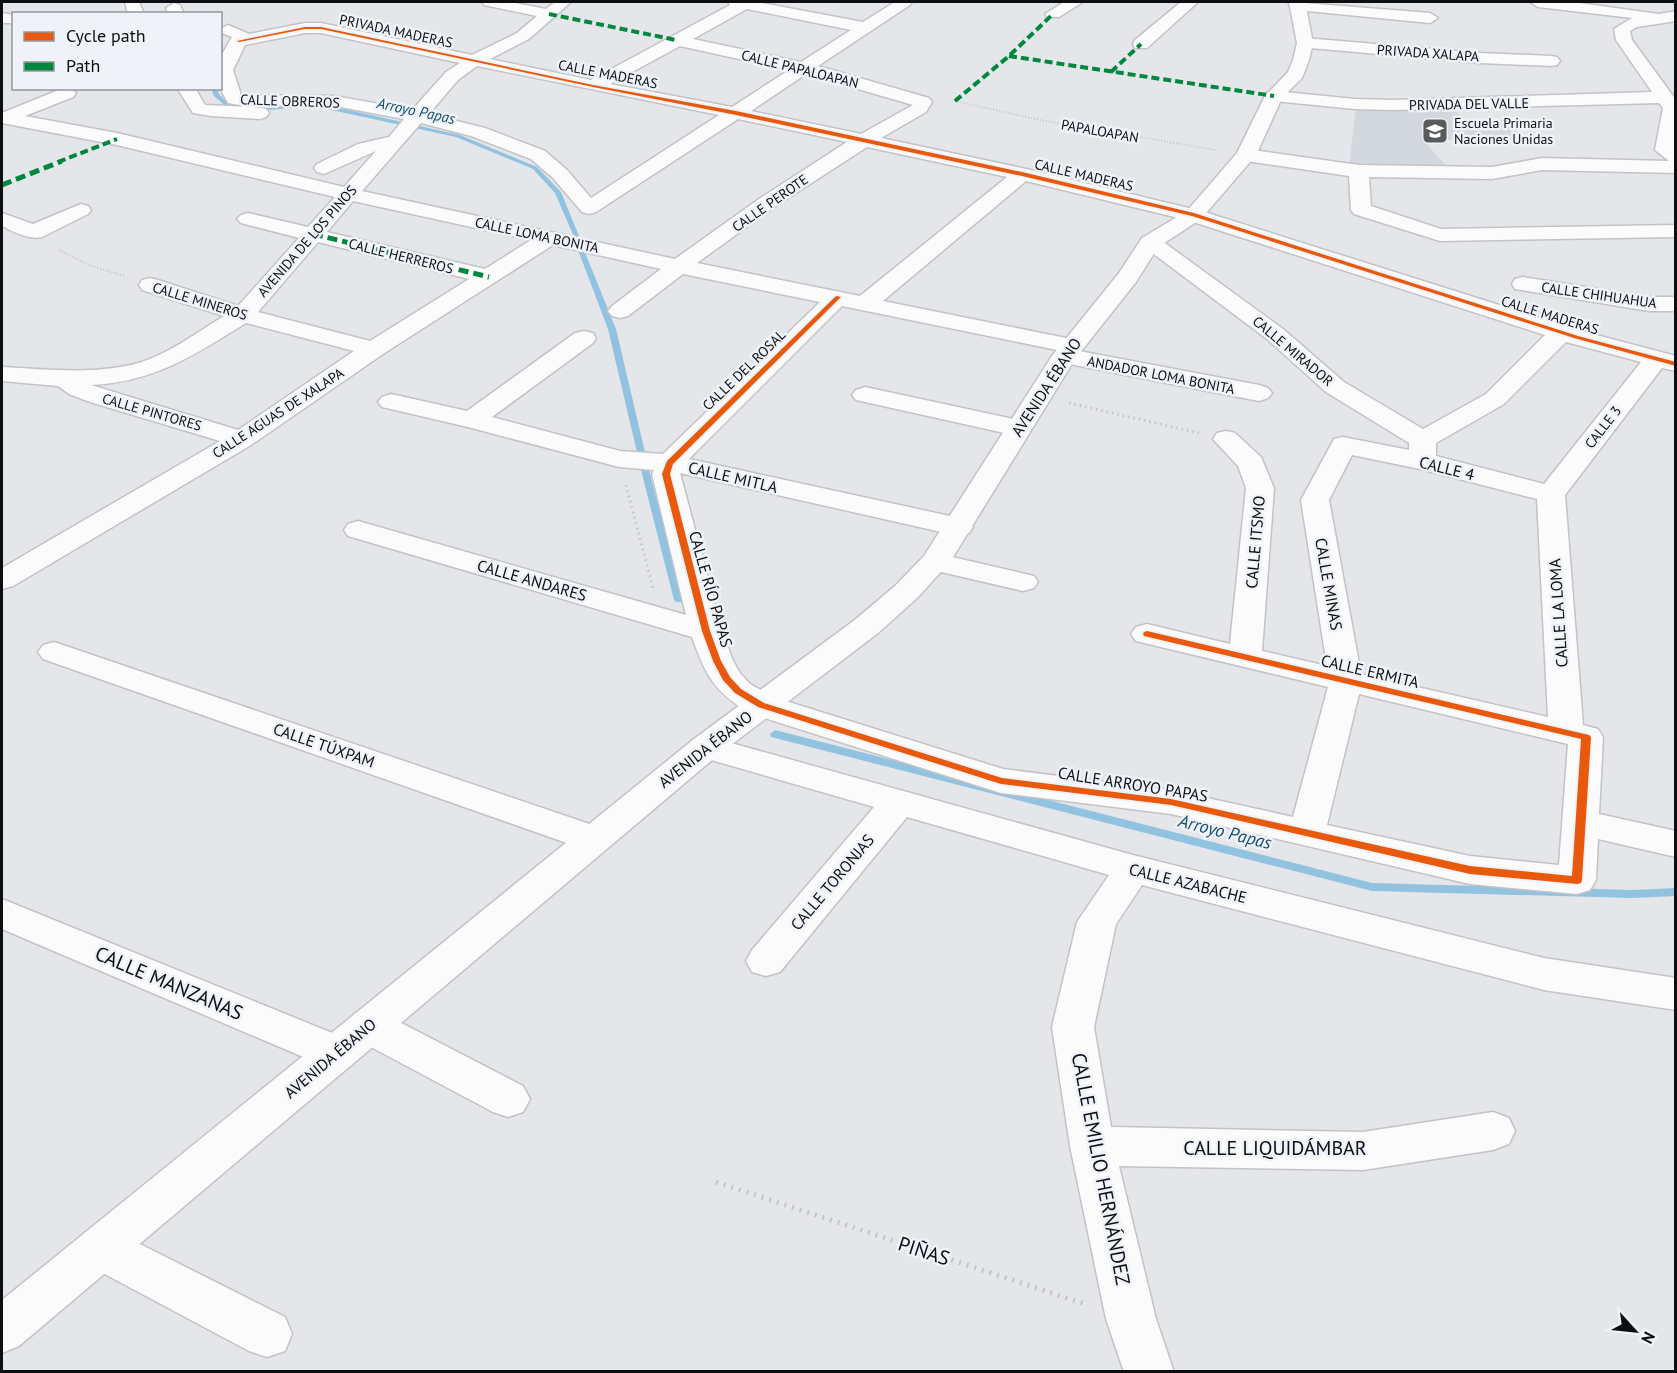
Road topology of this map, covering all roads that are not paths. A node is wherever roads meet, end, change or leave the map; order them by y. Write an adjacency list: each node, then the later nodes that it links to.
1 (489, 2): 9 (street)
2 (564, 2): 9 (street, AVENIDA DE LOS PINOS)
3 (742, 2): 13 (street); 15 (street)
4 (905, 2): 13 (street)
5 (1075, 2): 10 (street)
6 (1190, 2): 18 (street)
7 (1297, 3): 12 (street); 17 (street, AVENIDA ÉBANO)
8 (1536, 9): 11 (street)
9 (549, 14): 19 (street, AVENIDA DE LOS PINOS)
10 (1053, 14)
11 (1670, 16): 26 (street)
12 (1430, 18)
13 (866, 28): 21 (street)
14 (222, 29): 16 (street)
15 (676, 40): 21 (street, CALLE PAPALOAPAN); 22 (street)
16 (239, 41): 19 (street, PRIVADA MADERAS); 30 (street, CALLE OBREROS)
17 (1305, 44): 20 (street, PRIVADA XALAPA); 25 (street, AVENIDA ÉBANO)
18 (1141, 45)
19 (473, 61): 22 (street, CALLE MADERAS); 30 (street, AVENIDA DE LOS PINOS)
20 (1551, 61)
21 (805, 68): 27 (street, CALLE PAPALOAPAN); 28 (street)
22 (593, 86): 28 (street, CALLE MADERAS)
23 (187, 90): 30 (street, CALLE OBREROS)
24 (67, 93): 29 (street)
25 (1274, 96): 26 (street, PRIVADA DEL VALLE); 32 (street, AVENIDA ÉBANO)
26 (1664, 97): 33 (street)
27 (923, 102): 31 (street, CALLE PEROTE)
28 (736, 113): 30 (street, CALLE OBREROS); 31 (street, CALLE MADERAS)
29 (3, 119): 38 (street, CALLE LOMA BONITA)
30 (406, 127): 35 (street); 38 (street, AVENIDA DE LOS PINOS)
31 (861, 140): 37 (street, CALLE MADERAS); 47 (street, CALLE PEROTE)
32 (1246, 155): 36 (street); 40 (street, AVENIDA ÉBANO)
33 (1676, 157)
34 (1676, 167): 36 (street)
35 (324, 168)
36 (1359, 171): 43 (street)
37 (1022, 174): 40 (street, CALLE MADERAS); 52 (street)
38 (348, 194): 44 (street, AVENIDA DE LOS PINOS); 45 (street, CALLE LOMA BONITA)
39 (81, 210): 41 (street)
40 (1194, 215): 46 (street, AVENIDA ÉBANO); 56 (street, CALLE MADERAS)
41 (2, 219)
42 (248, 219): 44 (street, CALLE HERREROS)
43 (1676, 231)
44 (313, 234): 48 (street, CALLE HERREROS); 55 (street, AVENIDA DE LOS PINOS)
45 (550, 238): 47 (street, CALLE LOMA BONITA); 48 (street, CALLE AGUAS DE XALAPA)
46 (1150, 243): 59 (street, AVENIDA ÉBANO); 71 (street, CALLE MIRADOR)
47 (678, 266): 51 (street, CALLE LOMA BONITA); 54 (street, CALLE PEROTE)
48 (489, 277): 58 (street, CALLE AGUAS DE XALAPA)
49 (1523, 284): 53 (street, CALLE CHIHUAHUA)
50 (150, 285): 55 (street, CALLE MINEROS)
51 (838, 297): 52 (street, CALLE LOMA BONITA); 72 (street, CALLE DEL ROSAL)
52 (866, 303): 59 (street, CALLE LOMA BONITA)
53 (1676, 304)
54 (620, 311)
55 (243, 315): 58 (street, CALLE MINEROS); 62 (street, AVENIDA DE LOS PINOS)
56 (1561, 333): 60 (street, CALLE MADERAS); 71 (street)
57 (584, 338): 66 (street)
58 (374, 349): 68 (street, CALLE AGUAS DE XALAPA)
59 (1067, 351): 63 (street, ANDADOR LOMA BONITA); 67 (street, AVENIDA ÉBANO)
60 (1665, 362): 73 (street, CALLE 3)
61 (2, 374): 62 (street, AVENIDA DE LOS PINOS)
62 (65, 379): 68 (street, CALLE PINTORES)
63 (1259, 393)
64 (865, 395): 67 (street)
65 (391, 402): 66 (street, CALLE MITLA)
66 (472, 420): 72 (street, CALLE MITLA)
67 (1018, 428): 74 (street, AVENIDA ÉBANO)
68 (242, 439): 77 (street, CALLE AGUAS DE XALAPA)
69 (1226, 439): 82 (street, CALLE ITSMO)
70 (1343, 445): 71 (street, CALLE 4); 83 (street, CALLE MINAS)
71 (1423, 451): 73 (street, CALLE 4)
72 (644, 462): 74 (street, CALLE MITLA); 79 (street, CALLE RÍO PAPAS)
73 (1551, 494): 85 (street, CALLE LA LOMA)
74 (959, 527): 76 (street, AVENIDA ÉBANO)
75 (358, 530): 79 (street, CALLE ANDARES)
76 (934, 562): 78 (street); 84 (street, AVENIDA ÉBANO)
77 (2, 580)
78 (1023, 582)
79 (706, 631): 84 (street, CALLE RÍO PAPAS)
80 (1147, 634): 82 (street, CALLE ERMITA)
81 (54, 652): 90 (street, CALLE TÚXPAM)
82 (1245, 658): 83 (street, CALLE ERMITA)
83 (1346, 681): 85 (street, CALLE ERMITA); 89 (street, CALLE MINAS)
84 (761, 705): 86 (street, AVENIDA ÉBANO); 89 (street, CALLE ARROYO PAPAS)
85 (1576, 735): 88 (street, CALLE LA LOMA)
86 (706, 747): 87 (street, CALLE AZABACHE); 90 (street, AVENIDA ÉBANO)
87 (898, 803): 92 (street, CALLE AZABACHE); 95 (street, CALLE TORONJAS)
88 (1582, 823): 91 (street); 93 (street, CALLE LA LOMA)
89 (1307, 833): 93 (street, CALLE ARROYO PAPAS)
90 (594, 839): 97 (street, AVENIDA ÉBANO)
91 (1676, 844)
92 (1132, 869): 96 (street, CALLE AZABACHE); 101 (street, CALLE EMILIO HERNÁNDEZ)
93 (1577, 880)
94 (2, 913): 98 (street, CALLE MANZANAS)
95 (766, 961)
96 (1676, 994)
97 (369, 1026): 98 (street, AVENIDA ÉBANO); 99 (street)
98 (336, 1053): 102 (street, AVENIDA ÉBANO)
99 (508, 1099)
100 (1493, 1131): 101 (street, CALLE LIQUIDÁMBAR)
101 (1092, 1146): 105 (street, CALLE EMILIO HERNÁNDEZ)
102 (101, 1248): 103 (street, AVENIDA ÉBANO); 104 (street)
103 (2, 1330)
104 (267, 1334)
105 (1149, 1371)

